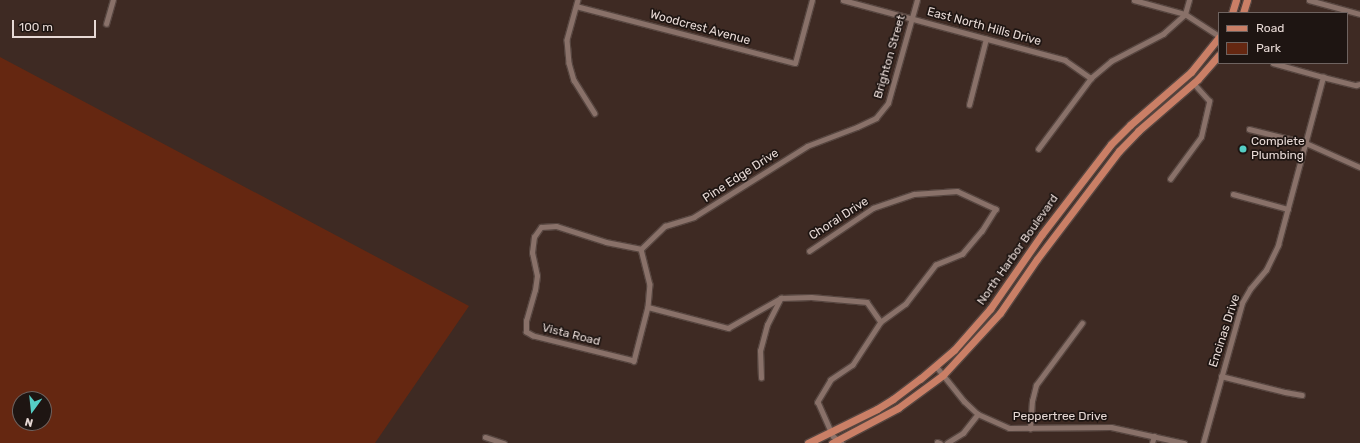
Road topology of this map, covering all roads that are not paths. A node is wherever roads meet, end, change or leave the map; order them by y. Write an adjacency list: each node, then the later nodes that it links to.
1 (113, 0): 17 (street)
2 (578, 0): 11 (street)
3 (812, 0): 11 (street, Woodcrest Avenue)
4 (843, 0): 16 (street, East North Hills Drive)
5 (917, 0): 16 (street, Brighton Street)
6 (1134, 0): 14 (street)
7 (1189, 0): 14 (street)
8 (1236, 0): 12 (main road)
9 (1247, 0): 13 (main road)
10 (1309, 0): 15 (street)
11 (576, 6): 28 (street)
12 (1232, 12)
13 (1243, 12)
14 (1186, 14): 18 (street); 24 (street)
15 (1360, 14)
16 (912, 18): 20 (street, East North Hills Drive); 29 (street, Brighton Street)
17 (106, 24)
18 (1218, 36)
19 (1218, 38): 43 (main road, North Harbor Boulevard)
20 (986, 39): 24 (street, East North Hills Drive); 27 (street)
21 (1218, 56): 25 (main road, North Harbor Boulevard)
22 (1277, 64): 23 (street)
23 (1323, 77): 26 (street); 31 (street, Encinas Drive)
24 (1091, 78): 32 (street)
25 (1193, 83): 34 (street); 44 (main road, North Harbor Boulevard)
26 (1360, 84)
27 (969, 105)
28 (595, 113)
29 (857, 128): 37 (street, Pine Edge Drive)
30 (1249, 129): 31 (street)
31 (1306, 143): 33 (street); 36 (street, Encinas Drive)
32 (1038, 149)
33 (1360, 167)
34 (1170, 179)
35 (1233, 194): 36 (street)
36 (1288, 209): 45 (street, Encinas Drive)
37 (641, 249): 40 (street, Vista Road); 40 (street, Vista Road)
38 (809, 251): 41 (street, Choral Drive)
39 (781, 298): 40 (street); 41 (street); 46 (street)
40 (648, 307)
41 (881, 322): 52 (street)
42 (1082, 323): 49 (street)
43 (936, 366): 44 (street, Peppertree Drive); 52 (main road, North Harbor Boulevard)
44 (943, 375): 48 (street, Peppertree Drive); 52 (main road, North Harbor Boulevard)
45 (1221, 376): 47 (street); 58 (street, Encinas Drive)
46 (761, 378)
47 (1302, 395)
48 (978, 414): 49 (street, Peppertree Drive); 55 (street)
49 (1030, 429): 50 (street, Peppertree Drive)
50 (1154, 436): 56 (street); 57 (street, Peppertree Drive)
51 (485, 437): 53 (street)
52 (835, 439): 54 (main road, North Harbor Boulevard)
53 (504, 443)
54 (808, 443)
55 (948, 443)
56 (1152, 443)
57 (1184, 443)
58 (1203, 443)

